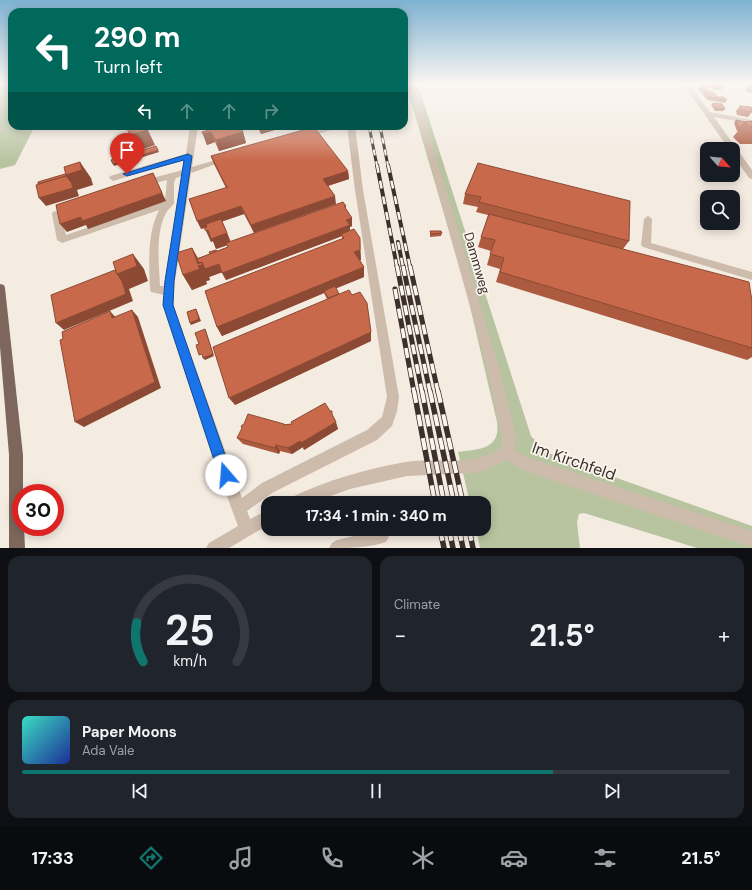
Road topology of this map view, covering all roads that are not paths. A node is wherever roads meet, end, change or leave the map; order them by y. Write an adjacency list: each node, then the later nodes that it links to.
1 (418, 110): 26 (street, Dammweg)
2 (704, 110): 3 (street)
3 (707, 114): 4 (street); 9 (street)
4 (752, 122)
5 (193, 130): 10 (street)
6 (326, 130): 8 (street)
7 (352, 130): 28 (street)
8 (295, 139)
9 (728, 142)
10 (188, 156): 14 (street); 17 (street)
11 (237, 156): 14 (street)
12 (740, 156): 13 (street)
13 (748, 165): 16 (street)
14 (186, 171): 15 (street); 19 (street)
15 (173, 176): 18 (street); 20 (street)
16 (752, 176)
17 (113, 178)
18 (138, 186)
19 (181, 201): 20 (street); 25 (street)
20 (169, 203): 21 (street); 25 (street)
21 (78, 206)
22 (648, 218): 23 (street)
23 (752, 276)
24 (0, 288): 33 (main road)
25 (168, 291): 28 (street)
26 (507, 452): 27 (street); 32 (street, Im Kirchfeld)
27 (312, 496)
28 (238, 509): 30 (street)
29 (261, 520): 30 (street)
30 (246, 528): 34 (street)
31 (381, 536): 35 (street)
32 (752, 539)
33 (16, 548)
34 (214, 548)
35 (337, 548)

